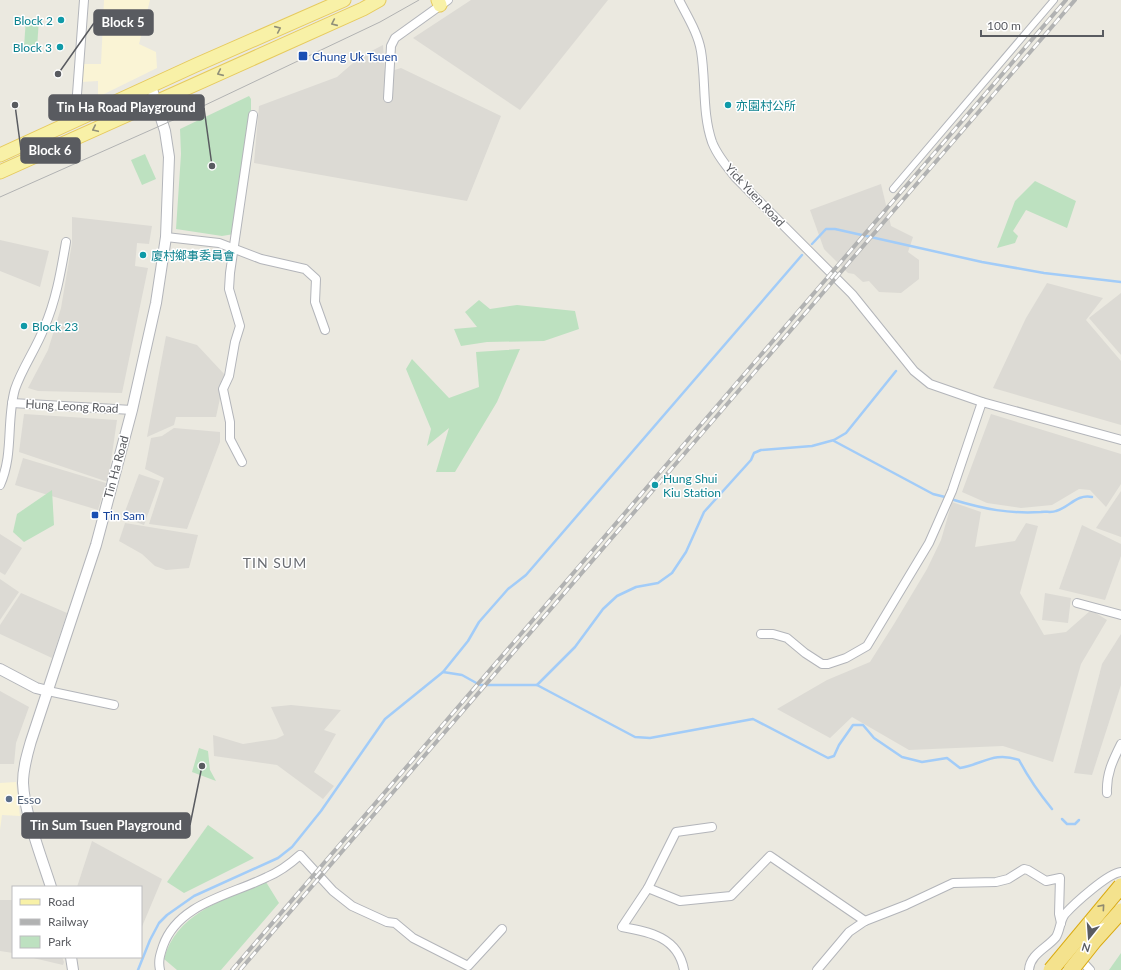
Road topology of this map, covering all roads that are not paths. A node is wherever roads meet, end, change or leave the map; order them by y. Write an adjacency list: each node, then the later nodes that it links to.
1 (84, 0): 11 (street)
2 (344, 0): 7 (main road, one-way to 2)
3 (377, 0): 9 (main road, one-way to 9)
4 (679, 0): 19 (street, Yick Yuen Road)
5 (1054, 0): 14 (street)
6 (442, 2): 8 (street)
7 (151, 86): 9 (street, Tin Ha Road); 11 (main road)
8 (388, 98)
9 (156, 102): 13 (main road, one-way to 13); 15 (street, Tin Ha Road)
10 (253, 115): 17 (street)
11 (74, 121): 12 (main road)
12 (0, 155)
13 (0, 172)
14 (893, 189)
15 (166, 237): 17 (street); 21 (street, Tin Ha Road)
16 (66, 242): 20 (street)
17 (233, 250): 18 (street); 23 (street)
18 (325, 330)
19 (982, 402): 22 (street, Yick Yuen Road); 27 (street)
20 (12, 403): 21 (street, Hung Leong Road); 24 (street)
21 (132, 410): 29 (street, Tin Ha Road)
22 (1121, 440)
23 (242, 462)
24 (0, 484)
25 (1077, 602): 26 (street)
26 (1121, 615)
27 (762, 634)
28 (0, 669): 29 (street)
29 (48, 691): 30 (street); 35 (street, Tin Ha Road)
30 (114, 705)
31 (1121, 744): 32 (street)
32 (1107, 793)
33 (712, 827): 37 (street)
34 (1121, 872): 40 (street)
35 (51, 886)
36 (1121, 886): 50 (highway, one-way to 36, bridge)
37 (648, 888): 39 (street); 47 (street)
38 (1121, 911): 51 (highway, bridge)
39 (865, 921): 40 (street); 48 (street)
40 (1061, 922): 42 (street)
41 (502, 929): 44 (street)
42 (1056, 937): 49 (street); 52 (street)
43 (71, 958): 45 (street)
44 (471, 968): 46 (street)
45 (73, 970)
46 (160, 970)
47 (684, 970)
48 (817, 970)
49 (1029, 970)
50 (1051, 970)
51 (1072, 970)
52 (1090, 970)

